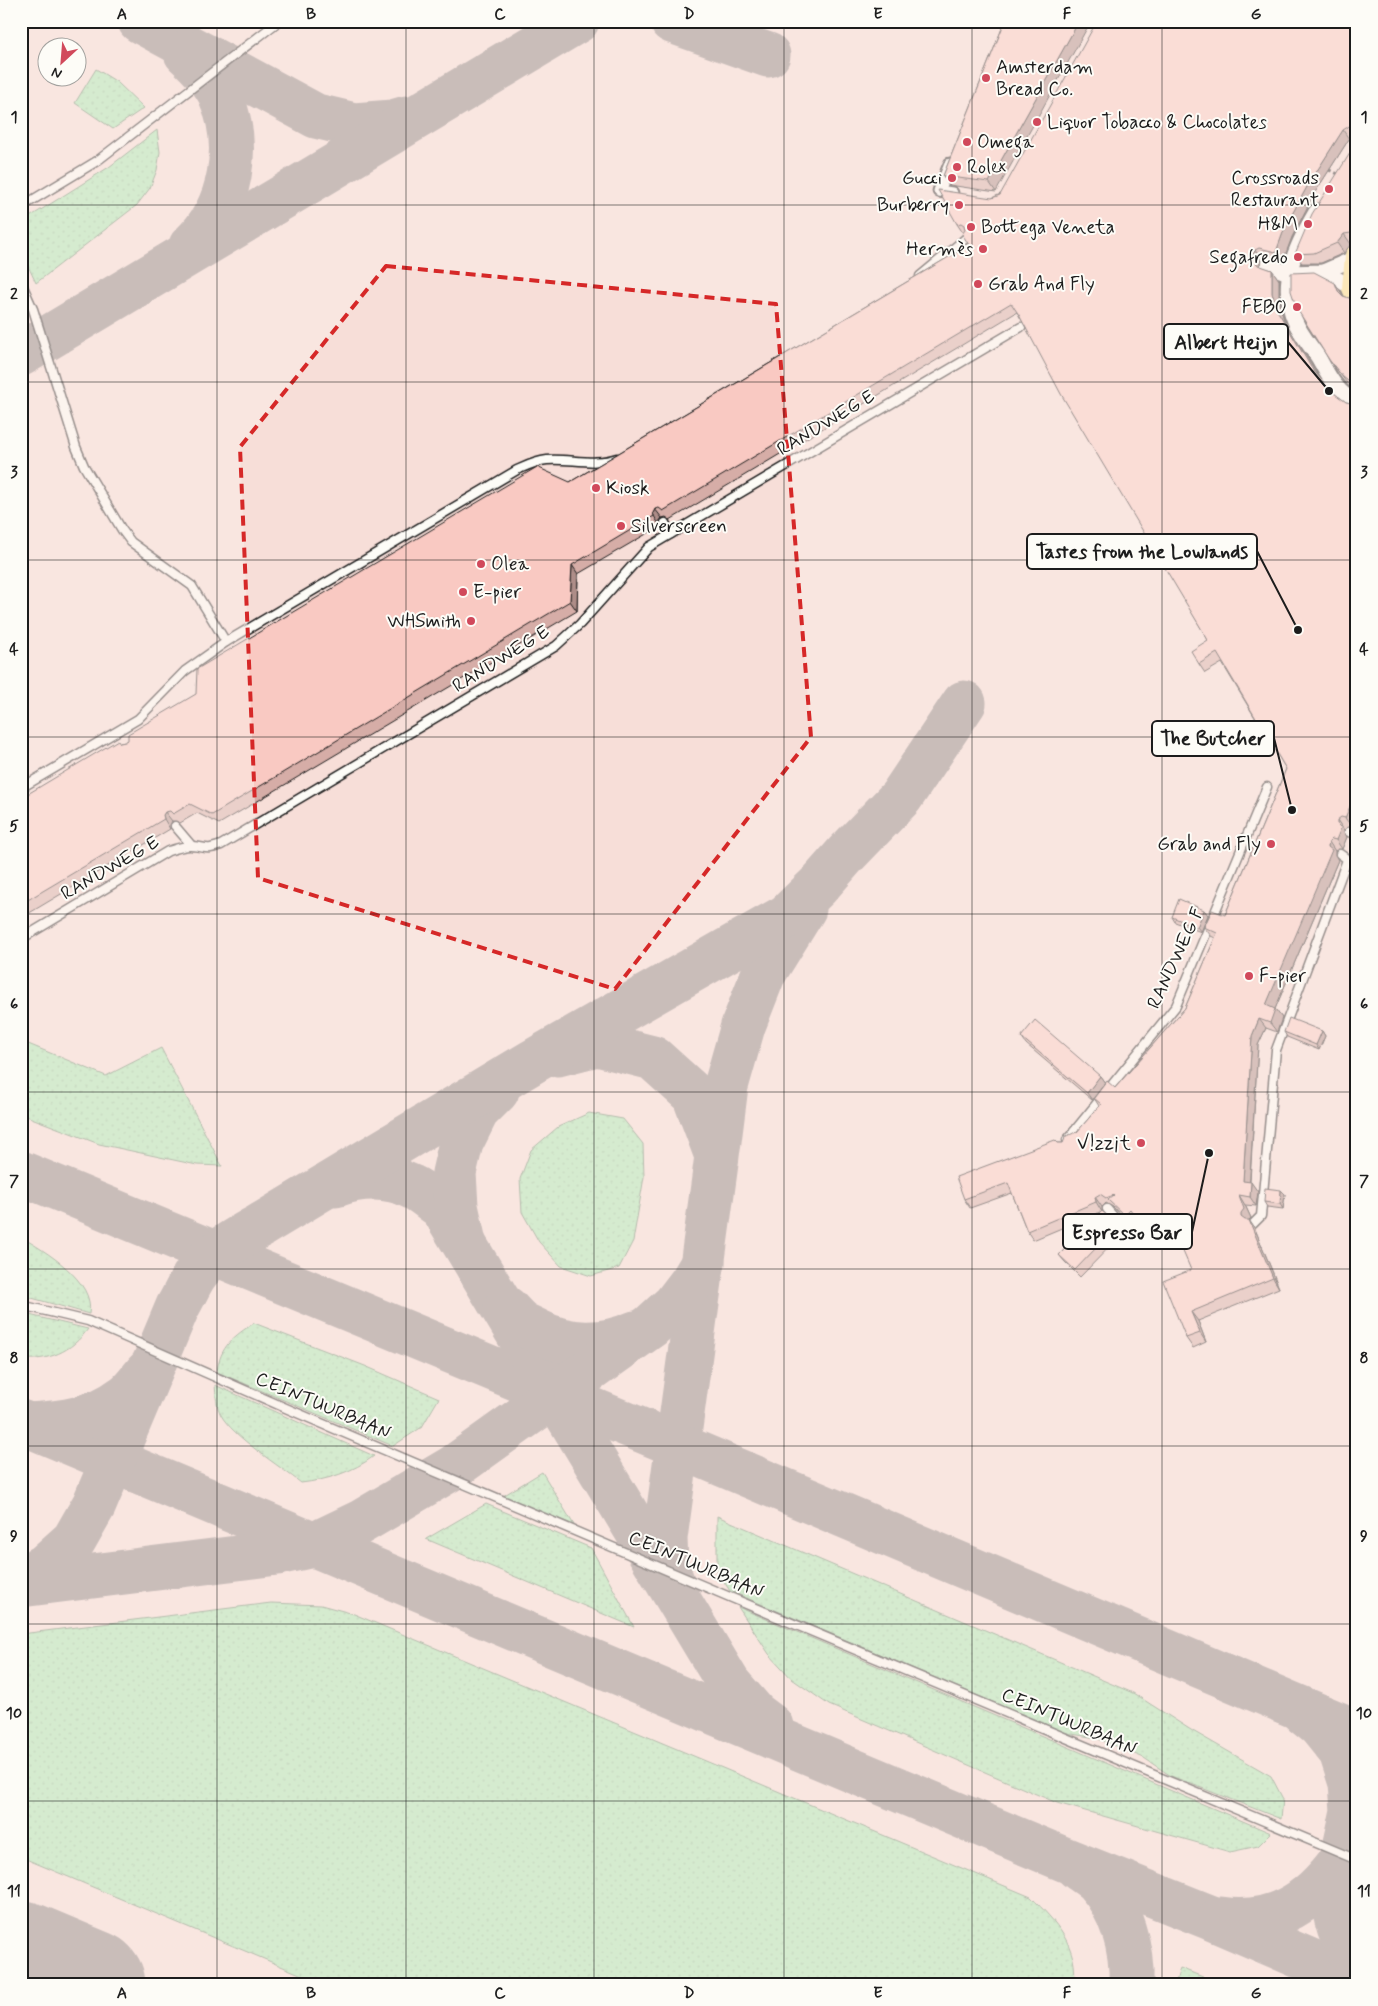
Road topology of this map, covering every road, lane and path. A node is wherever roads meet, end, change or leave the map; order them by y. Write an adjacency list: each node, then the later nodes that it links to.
1 (279, 21): 6 (lane)
2 (953, 156): 5 (street)
3 (1323, 167): 4 (path)
4 (1338, 174): 10 (street)
5 (961, 194)
6 (22, 208)
7 (966, 238): 12 (lane)
8 (1356, 257): 11 (street); 14 (main road)
9 (1268, 266): 10 (street)
10 (1289, 272): 11 (street); 16 (street)
11 (1323, 272): 14 (street)
12 (915, 279)
13 (21, 282): 20 (lane)
14 (1356, 291)
15 (1021, 327): 19 (lane, RANDWEG E)
16 (1357, 403)
17 (624, 454): 20 (lane)
18 (665, 523): 19 (lane)
19 (671, 534): 26 (lane, RANDWEG E)
20 (226, 642): 21 (lane)
21 (133, 722): 22 (lane); 23 (lane)
22 (128, 734)
23 (21, 788)
24 (1267, 788): 31 (lane, RANDWEG F)
25 (175, 826): 26 (lane)
26 (192, 846): 30 (lane, RANDWEG E)
27 (1340, 854): 28 (lane)
28 (1347, 860): 29 (lane); 33 (lane)
29 (1357, 866)
30 (21, 939)
31 (1067, 1148)
32 (1108, 1210): 34 (lane)
33 (1253, 1224)
34 (1184, 1246)
35 (21, 1305): 36 (lane, CEINTUURBAAN)
36 (1357, 1860)

